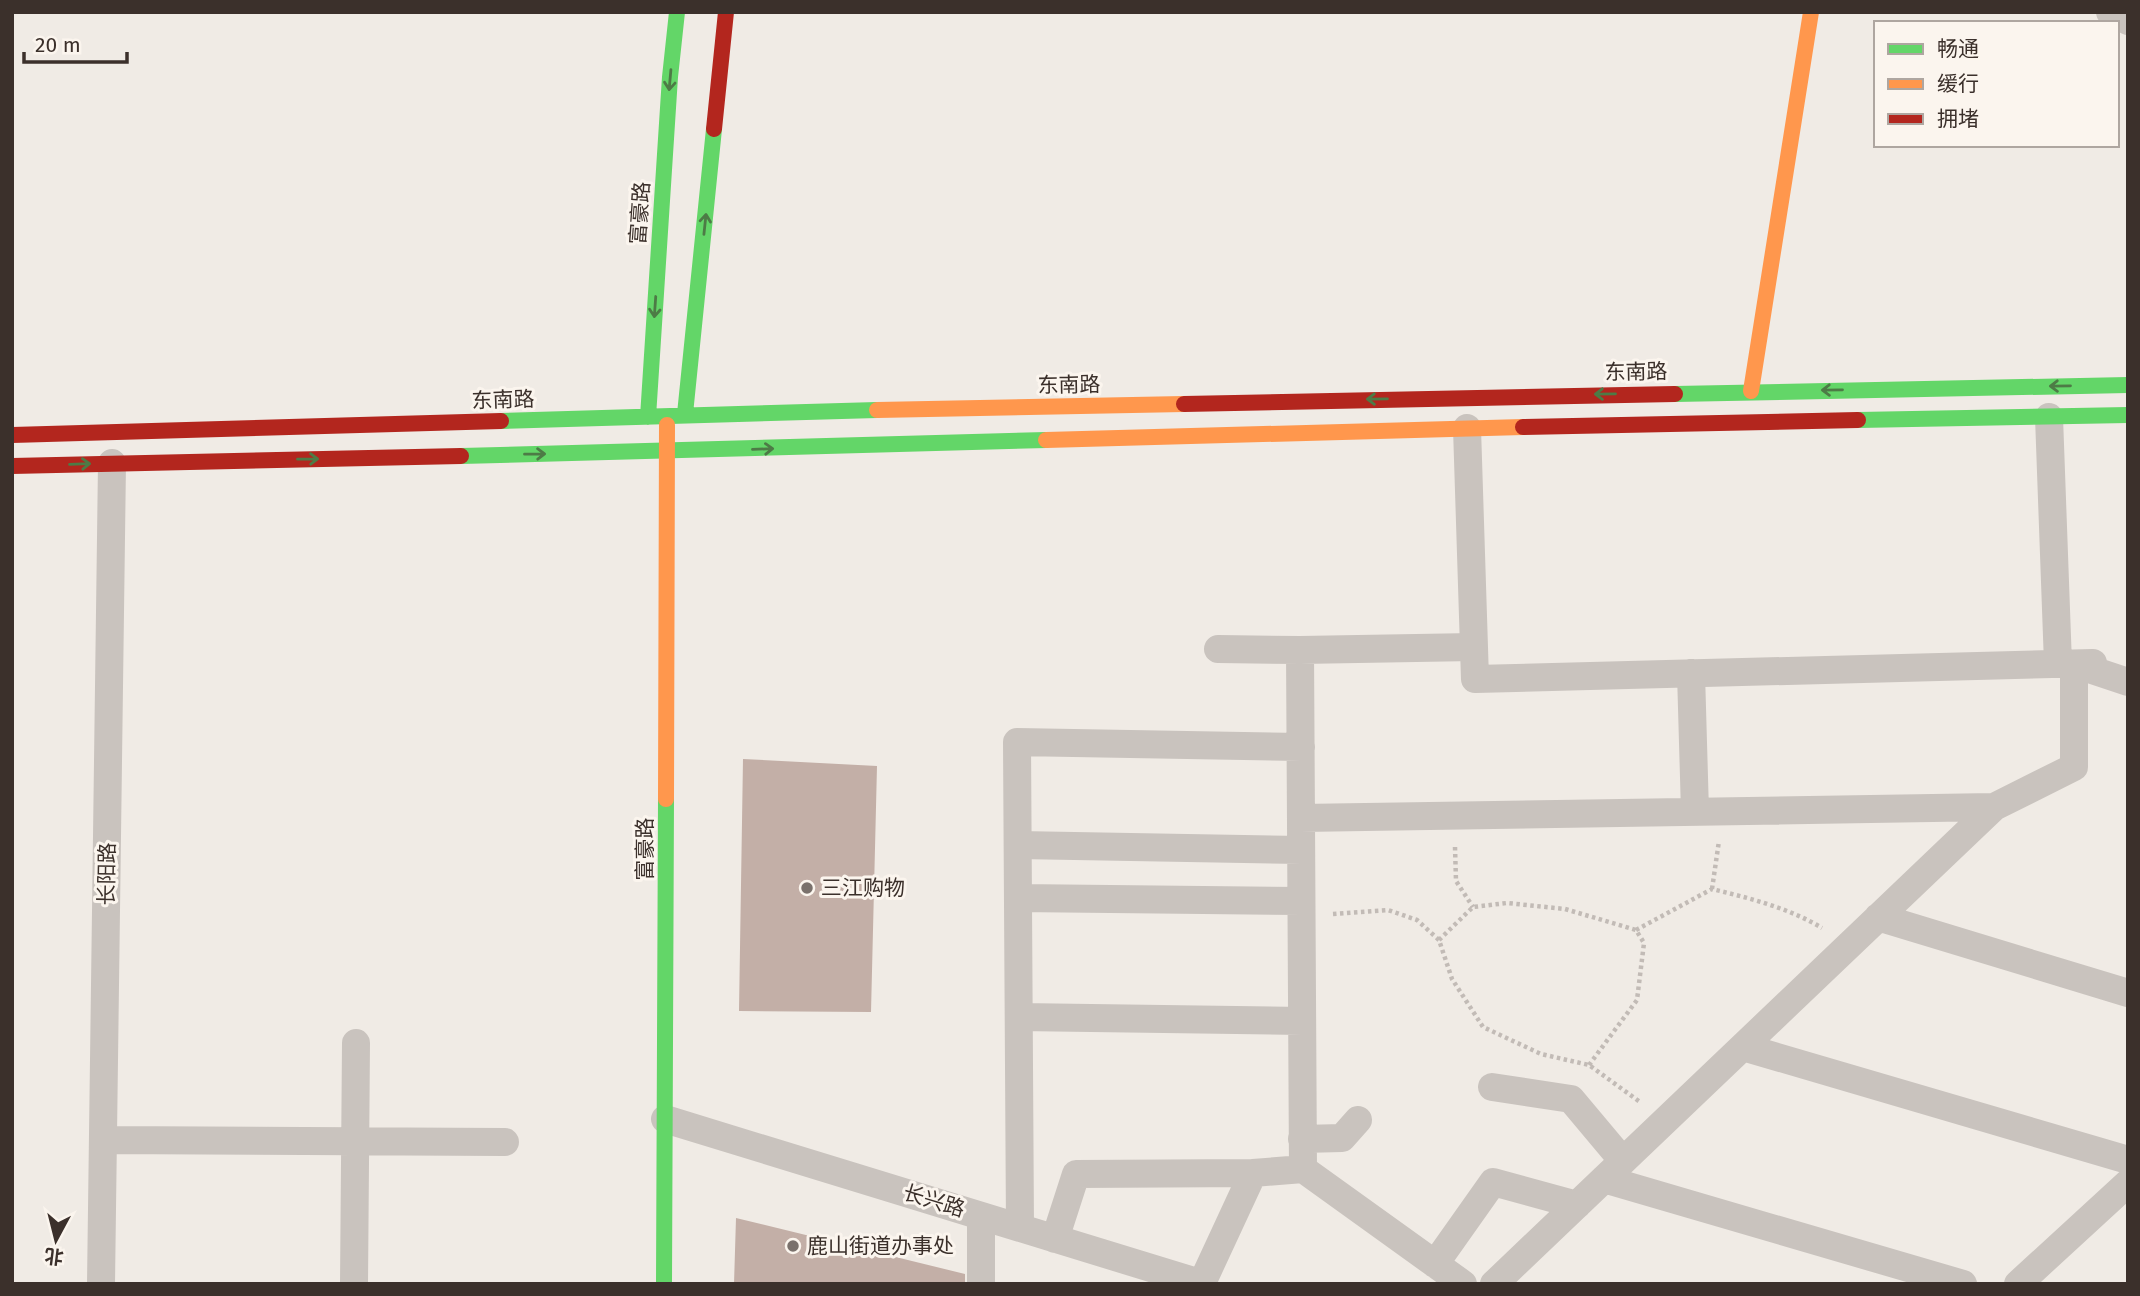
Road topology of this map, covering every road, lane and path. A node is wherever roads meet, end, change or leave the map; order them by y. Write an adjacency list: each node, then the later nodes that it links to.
1 (677, 12): 11 (main road, 富豪路, one-way to 11)
2 (726, 12): 9 (main road, one-way to 2)
3 (1811, 12): 7 (main road)
4 (2109, 12): 5 (street)
5 (2128, 21)
6 (2128, 384): 7 (main road, 东南路, one-way to 7)
7 (1751, 391): 9 (main road, 东南路, one-way to 9)
8 (667, 414): 9 (main road, 东南路); 11 (main road, 东南路); 15 (main road, 富豪路)
9 (685, 414)
10 (2128, 415): 12 (main road)
11 (648, 417): 14 (main road, 东南路)
12 (2049, 417): 13 (main road); 22 (street)
13 (1467, 428): 15 (main road, one-way to 13); 18 (street)
14 (12, 435)
15 (667, 451): 16 (main road, one-way to 15); 48 (main road, 富豪路)
16 (113, 463): 17 (main road, one-way to 16); 52 (street, 长阳路)
17 (12, 466)
18 (1474, 647): 20 (street); 23 (street)
19 (1218, 649): 20 (street)
20 (1300, 650): 25 (street)
21 (2128, 662): 22 (street)
22 (2066, 664): 23 (street); 24 (street); 26 (street)
23 (1691, 673): 28 (street)
24 (2128, 682)
25 (1301, 747): 30 (street); 31 (street)
26 (1994, 807): 27 (street); 37 (street)
27 (1723, 811): 28 (street); 33 (path)
28 (1695, 812): 29 (street)
29 (1454, 815): 30 (street); 35 (path)
30 (1301, 818): 32 (street)
31 (1018, 845): 32 (street); 34 (street)
32 (1301, 850): 36 (street)
33 (1712, 889): 38 (path); 40 (path)
34 (1018, 898): 36 (street); 42 (street)
35 (1473, 907): 38 (path); 39 (path)
36 (1301, 909): 39 (path); 43 (street)
37 (1878, 917): 40 (street); 41 (street)
38 (1636, 930): 46 (path)
39 (1439, 940): 46 (path)
40 (1849, 946): 45 (street)
41 (2128, 993)
42 (1019, 1017): 43 (street); 62 (street)
43 (1302, 1021): 51 (street)
44 (356, 1043): 53 (street)
45 (1743, 1047): 50 (street); 55 (street)
46 (1589, 1065): 50 (path)
47 (1492, 1087): 57 (street)
48 (665, 1119): 61 (street, 长兴路); 68 (main road, 富豪路)
49 (1358, 1120): 51 (street)
50 (1667, 1121): 57 (street)
51 (1303, 1139): 56 (street)
52 (103, 1140): 53 (street); 66 (street, 长阳路)
53 (355, 1142): 54 (street); 67 (street)
54 (505, 1142)
55 (2128, 1160)
56 (1303, 1169): 58 (street); 64 (street)
57 (1613, 1170): 60 (street); 73 (street)
58 (1253, 1173): 63 (street); 70 (street)
59 (2128, 1183): 65 (street)
60 (1577, 1205): 64 (street); 72 (street)
61 (981, 1216): 62 (street, 长兴路); 69 (street)
62 (1020, 1227): 63 (street, 长兴路)
63 (1055, 1239): 70 (street, 长兴路)
64 (1435, 1264): 71 (street)
65 (2026, 1281)
66 (101, 1284)
67 (354, 1284)
68 (664, 1284)
69 (981, 1284)
70 (1203, 1284)
71 (1463, 1284)
72 (1494, 1284)
73 (1963, 1284)

